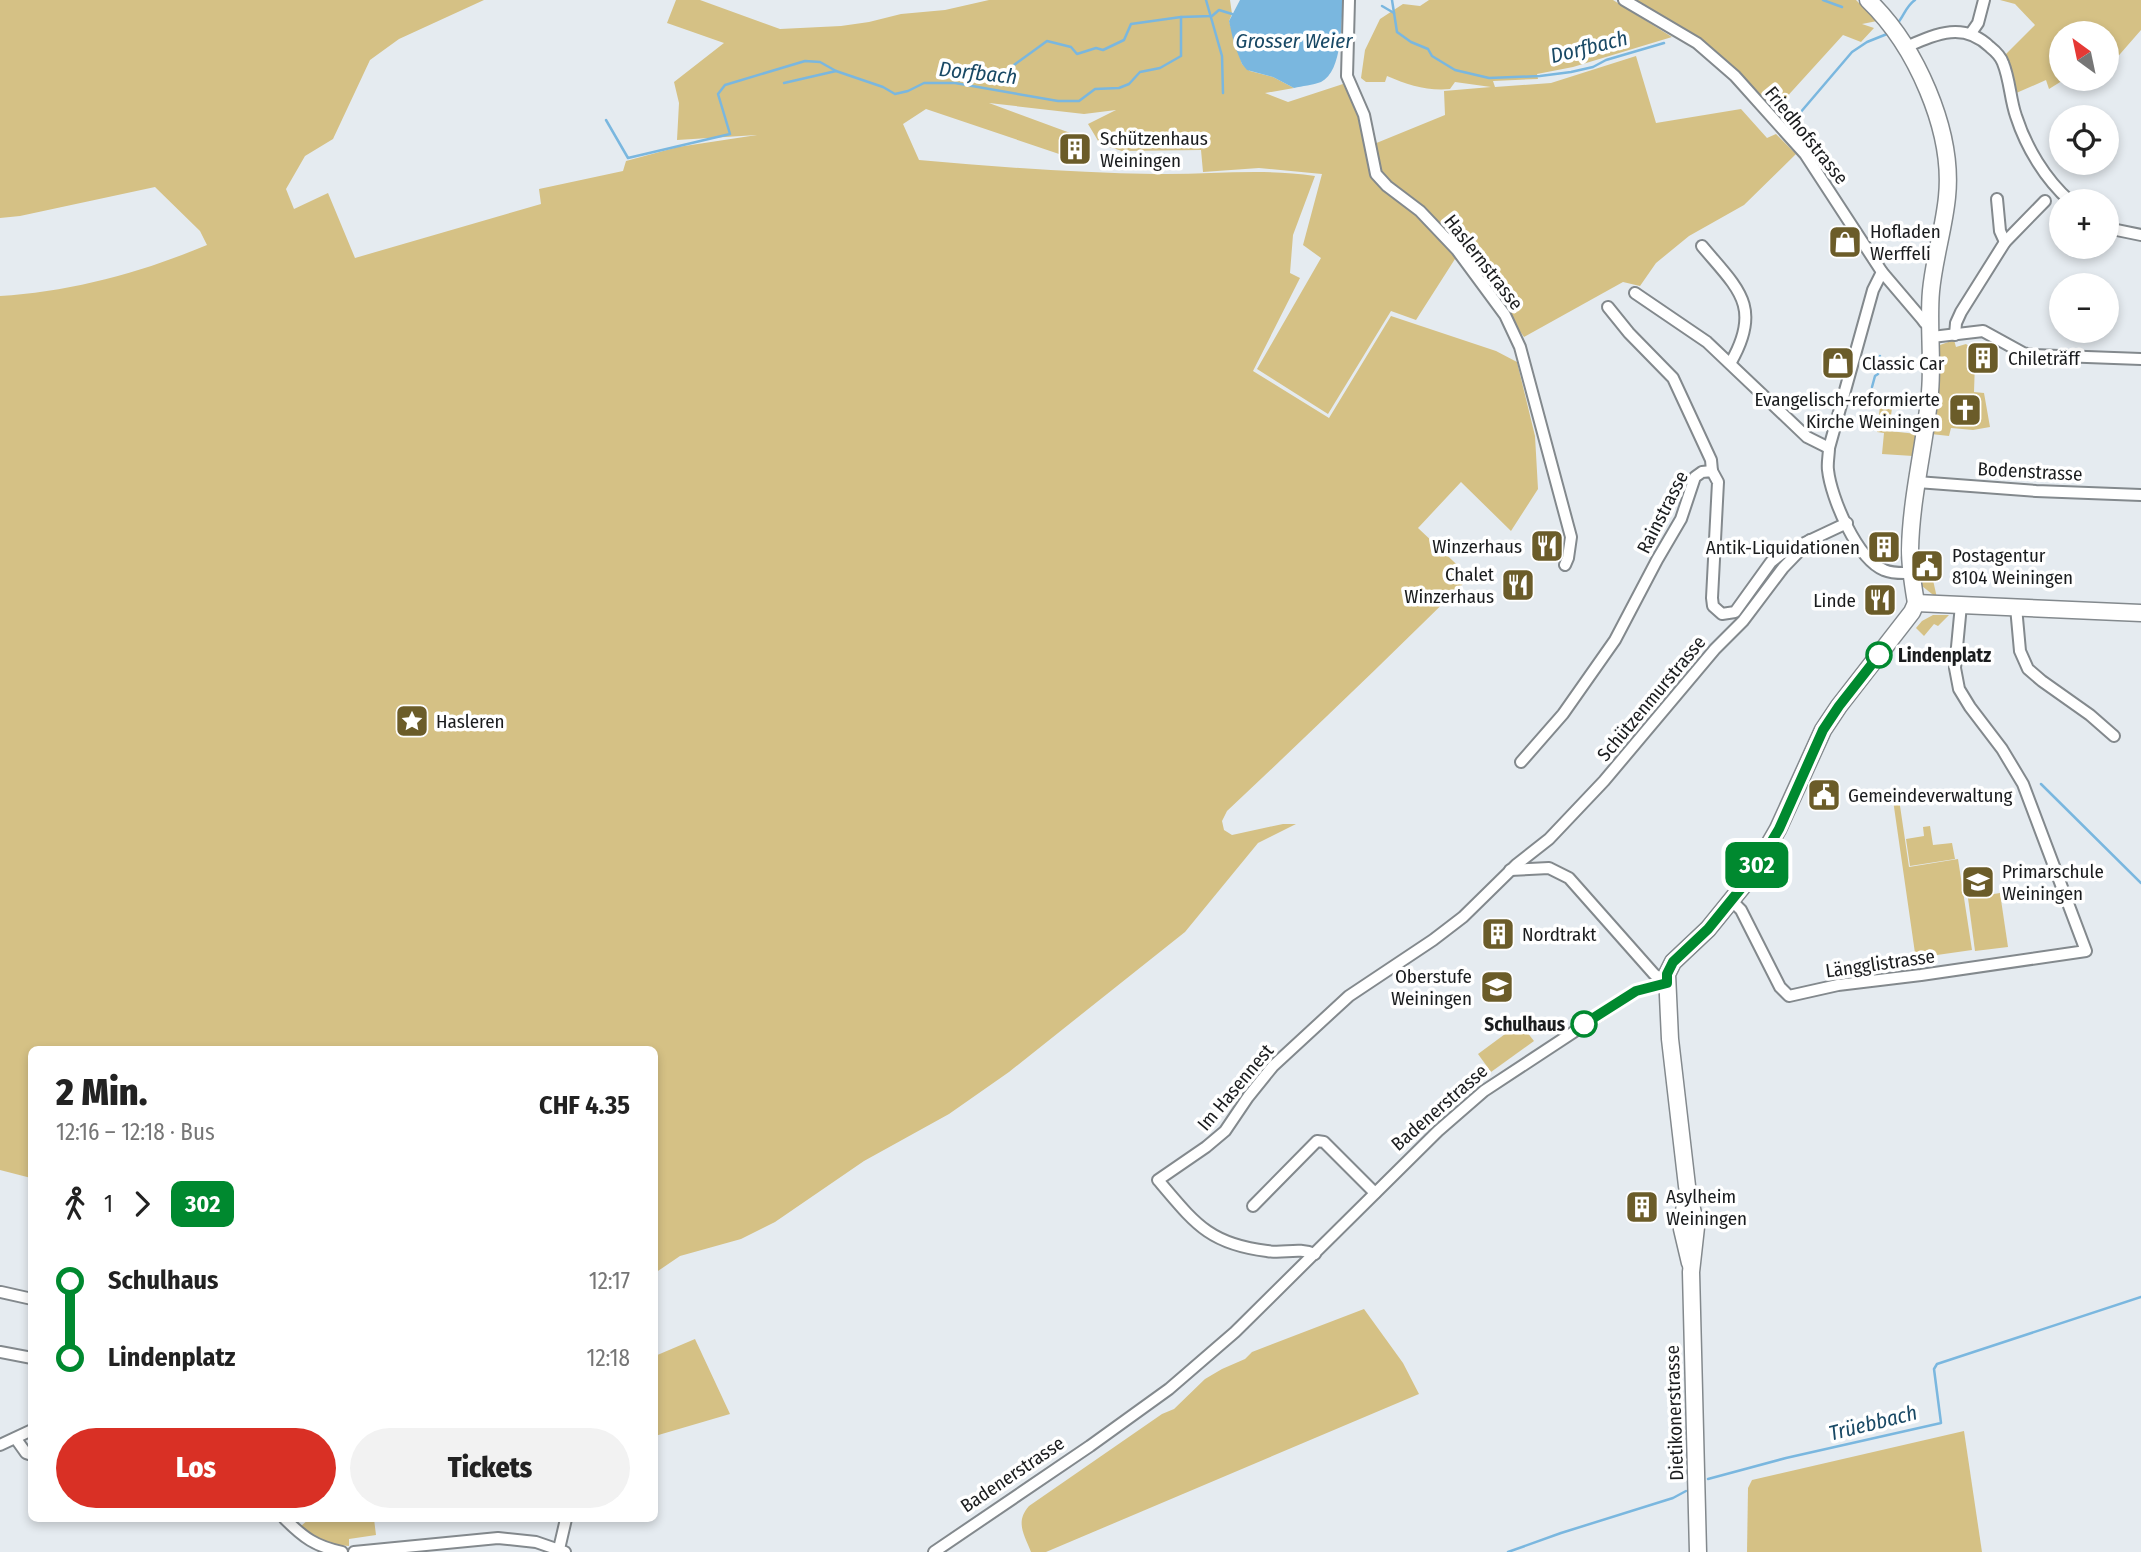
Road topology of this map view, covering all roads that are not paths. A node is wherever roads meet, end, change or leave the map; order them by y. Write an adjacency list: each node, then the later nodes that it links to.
1 (1349, 0): 27 (street, Haslernstrasse)
2 (1625, 0): 14 (street, Friedhofstrasse)
3 (1868, 0): 6 (street)
4 (1984, 0): 5 (street)
5 (1971, 33): 6 (street); 7 (street)
6 (1897, 34): 17 (street)
7 (2057, 189)
8 (1997, 199): 12 (street)
9 (2045, 201): 12 (street)
10 (2119, 231): 11 (street)
11 (2141, 235)
12 (2005, 242): 18 (street)
13 (1702, 246): 20 (street)
14 (1882, 272): 17 (street, Friedhofstrasse); 21 (street)
15 (1635, 293): 20 (street)
16 (1608, 307): 22 (street)
17 (1931, 330): 18 (street); 23 (street)
18 (1955, 335): 19 (street)
19 (2141, 359)
20 (1731, 362): 21 (street)
21 (1829, 448): 25 (street)
22 (1712, 471): 26 (street, Rainstrasse); 34 (street, Rainstrasse)
23 (1917, 482): 24 (street, Bodenstrasse); 28 (street)
24 (2141, 495)
25 (1847, 523): 26 (street, Rainstrasse); 28 (street)
26 (1810, 540): 35 (street, Schützenmurstrasse)
27 (1565, 565)
28 (1912, 573): 29 (street)
29 (1916, 603): 30 (street); 36 (street)
30 (1961, 605): 31 (street); 36 (street, Längglistrasse)
31 (2016, 607): 32 (street); 33 (street)
32 (2141, 613)
33 (2114, 736)
34 (1521, 762)
35 (1510, 870): 37 (street); 40 (street, Im Hasennest)
36 (1732, 901): 37 (street)
37 (1667, 983): 38 (street, Badenerstrasse); 55 (street, Dietikonerstrasse)
38 (1375, 1193): 39 (street); 40 (street, Badenerstrasse)
39 (1253, 1206)
40 (1315, 1254): 54 (street, Badenerstrasse)
41 (1, 1292): 42 (street)
42 (28, 1298)
43 (0, 1352): 44 (street)
44 (28, 1357)
45 (28, 1432): 46 (street)
46 (16, 1439): 47 (street); 48 (street)
47 (0, 1446)
48 (28, 1454)
49 (288, 1522): 52 (street)
50 (566, 1522): 51 (street)
51 (562, 1551): 53 (street)
52 (342, 1552)
53 (354, 1552)
54 (934, 1552)
55 (1698, 1552)

